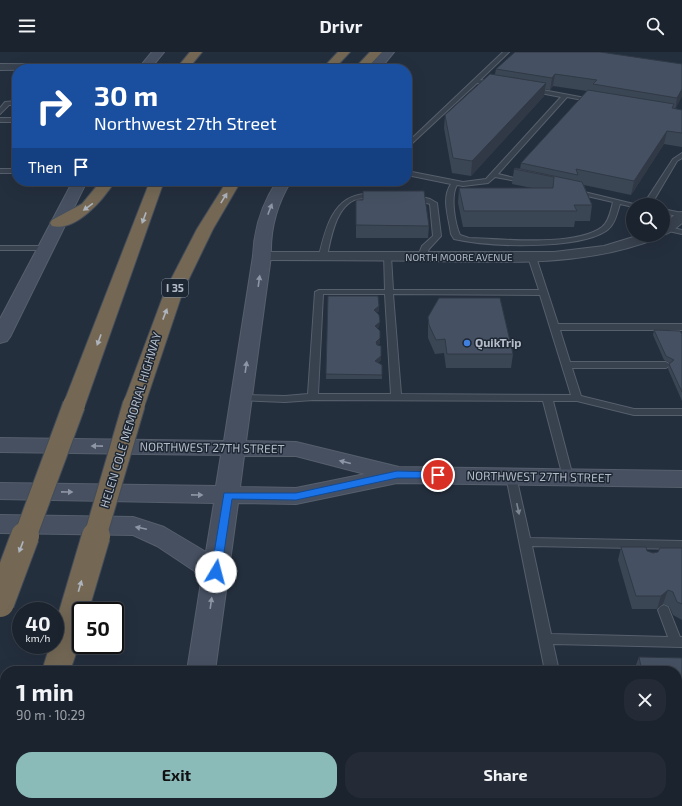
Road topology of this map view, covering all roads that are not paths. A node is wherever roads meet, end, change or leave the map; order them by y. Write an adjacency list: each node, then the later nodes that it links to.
1 (158, 52): 9 (main road)
2 (196, 52): 10 (highway)
3 (205, 52): 8 (highway)
4 (344, 52): 11 (highway)
5 (376, 52): 12 (highway)
6 (388, 52): 13 (main road)
7 (506, 52): 16 (lane)
8 (201, 63)
9 (149, 64)
10 (186, 64)
11 (333, 64)
12 (365, 64)
13 (378, 64)
14 (0, 67): 15 (street)
15 (12, 67)
16 (476, 81): 17 (lane); 25 (lane)
17 (498, 84)
18 (528, 90): 19 (lane)
19 (565, 96): 20 (lane); 30 (lane)
20 (596, 101)
21 (12, 103): 22 (lane)
22 (0, 112)
23 (0, 120): 24 (lane)
24 (12, 120)
25 (412, 141)
26 (682, 155): 41 (lane)
27 (0, 171): 28 (lane)
28 (12, 171)
29 (412, 174): 31 (lane)
30 (495, 175): 31 (lane); 32 (lane)
31 (455, 182): 50 (lane)
32 (533, 183)
33 (77, 186): 46 (main road)
34 (105, 186): 46 (highway, one-way to 46)
35 (155, 186): 101 (highway, one-way to 101, bridge)
36 (231, 186): 105 (highway, HELEN COLE MEMORIAL HIGHWAY / I 35, one-way to 36, bridge)
37 (282, 186): 54 (main road, one-way to 37)
38 (571, 192): 42 (lane)
39 (385, 195): 55 (lane)
40 (403, 196): 57 (lane)
41 (651, 198)
42 (617, 201): 43 (lane); 50 (lane)
43 (626, 203)
44 (670, 213): 45 (lane)
45 (682, 216): 47 (street)
46 (58, 223): 53 (main road)
47 (670, 225)
48 (670, 230): 49 (lane)
49 (682, 232)
50 (480, 241): 58 (lane)
51 (636, 242): 59 (street, NORTH MOORE AVENUE)
52 (0, 248): 53 (lane)
53 (46, 248): 72 (main road)
54 (262, 256): 55 (street, NORTH MOORE AVENUE); 85 (main road, one-way to 54)
55 (323, 256): 56 (street, NORTH MOORE AVENUE)
56 (386, 256): 57 (street, NORTH MOORE AVENUE); 60 (lane)
57 (422, 256): 58 (street, NORTH MOORE AVENUE)
58 (483, 257): 59 (street, NORTH MOORE AVENUE)
59 (532, 257): 61 (lane)
60 (389, 292): 61 (lane); 62 (lane); 65 (lane)
61 (544, 293): 66 (lane)
62 (317, 315): 63 (lane); 68 (lane)
63 (327, 315)
64 (379, 315): 65 (lane)
65 (390, 315): 71 (lane)
66 (555, 327): 67 (lane); 81 (lane)
67 (682, 327)
68 (316, 331): 69 (lane); 73 (lane)
69 (327, 331)
70 (380, 331): 71 (lane)
71 (391, 331): 76 (lane)
72 (0, 337)
73 (316, 347): 74 (lane); 78 (lane)
74 (326, 347)
75 (381, 347): 76 (lane)
76 (392, 348): 80 (lane)
77 (326, 364): 78 (lane)
78 (315, 365): 83 (lane)
79 (381, 365): 80 (lane)
80 (394, 365): 84 (lane)
81 (567, 365): 82 (lane); 87 (lane)
82 (666, 365)
83 (313, 396): 84 (lane); 85 (lane)
84 (396, 397): 86 (lane)
85 (241, 398): 90 (main road)
86 (547, 398): 87 (lane); 93 (lane)
87 (577, 398): 88 (lane)
88 (682, 412)
89 (0, 445): 90 (main road, NORTHWEST 27TH STREET, one-way to 89)
90 (234, 447): 91 (main road, NORTHWEST 27TH STREET, one-way to 90); 96 (main road)
91 (397, 475): 92 (main road, NORTHWEST 27TH STREET); 96 (main road, NORTHWEST 27TH STREET)
92 (510, 476): 93 (main road, NORTHWEST 27TH STREET); 98 (lane, one-way to 98)
93 (568, 478): 94 (main road, NORTHWEST 27TH STREET)
94 (682, 479)
95 (0, 491): 96 (main road, NORTHWEST 27TH STREET, one-way to 96)
96 (227, 495): 100 (main road)
97 (0, 524): 100 (main road, one-way to 97)
98 (525, 542): 99 (lane); 103 (lane)
99 (682, 545)
100 (216, 572): 106 (main road, one-way to 100)
101 (0, 602)
102 (664, 610): 104 (lane)
103 (546, 639): 104 (lane); 107 (lane)
104 (679, 642)
105 (57, 666)
106 (203, 666)
107 (551, 666)

